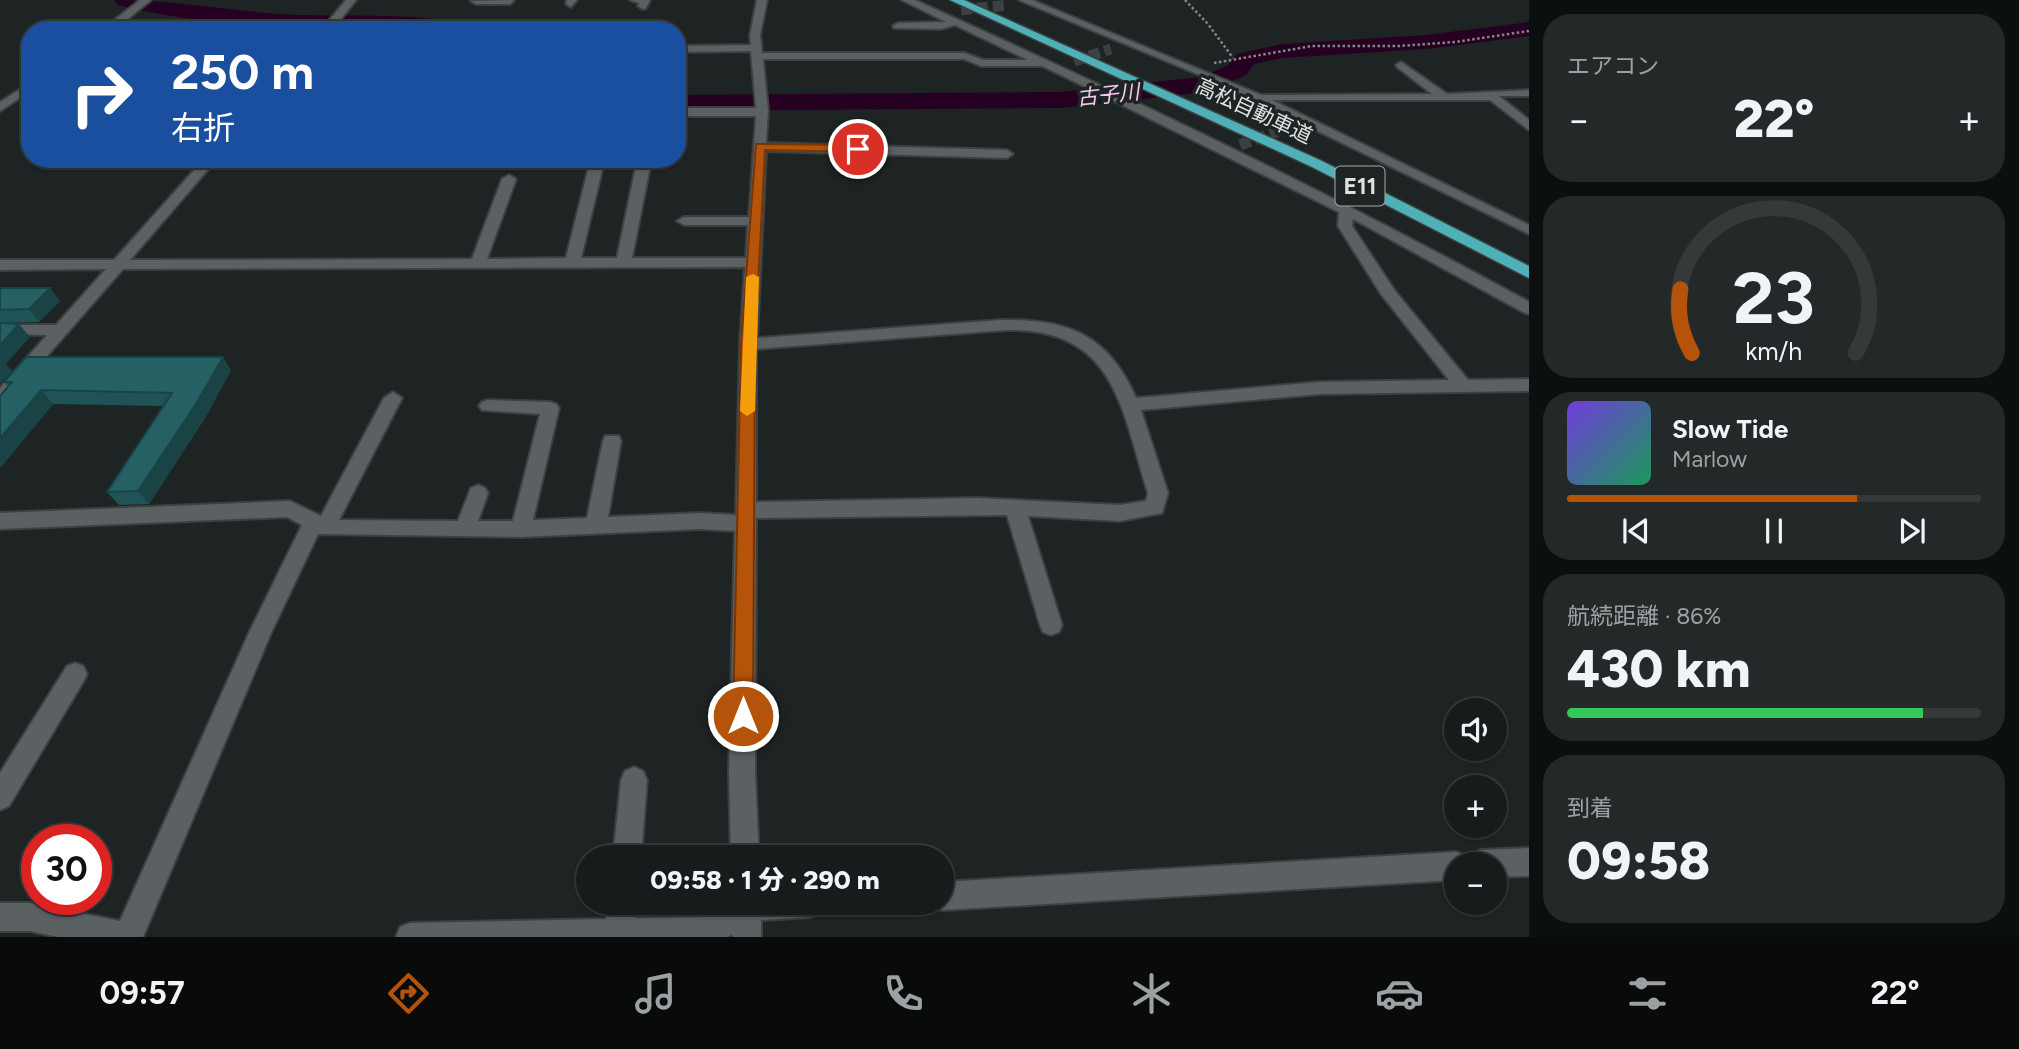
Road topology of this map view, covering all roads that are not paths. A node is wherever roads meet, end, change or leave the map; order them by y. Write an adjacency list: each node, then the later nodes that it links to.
1 (146, 0): 12 (street)
2 (351, 0): 13 (street)
3 (762, 0): 19 (street)
4 (907, 0): 11 (street)
5 (976, 0): 23 (highway, 高松自動車道 / E11)
6 (1027, 1): 10 (street); 16 (street)
7 (474, 3): 8 (street)
8 (509, 3)
9 (958, 5): 11 (street); 23 (highway, 高松自動車道 / E11)
10 (1008, 5)
11 (934, 12): 14 (street)
12 (118, 21)
13 (334, 21)
14 (956, 22): 15 (street); 21 (street)
15 (898, 26)
16 (1128, 43): 18 (street); 26 (street)
17 (686, 49): 19 (street)
18 (1111, 49)
19 (756, 52): 21 (street); 30 (street)
20 (1074, 61): 21 (street)
21 (1045, 63): 40 (street)
22 (1401, 65): 27 (street)
23 (1146, 79): 29 (highway, 高松自動車道 / E11)
24 (21, 92): 31 (street)
25 (1529, 93): 28 (street)
26 (1257, 97): 27 (street); 43 (street)
27 (1444, 97): 28 (street)
28 (1493, 97): 33 (street)
29 (1196, 102): 44 (highway, 高松自動車道 / E11); 51 (highway, 高松自動車道 / E11)
30 (762, 106): 32 (street); 34 (street)
31 (0, 107)
32 (686, 111)
33 (1529, 126)
34 (760, 147): 35 (street); 41 (street)
35 (1007, 154)
36 (203, 168): 50 (street)
37 (643, 168): 47 (street)
38 (595, 170): 45 (street)
39 (509, 179): 46 (street)
40 (1346, 210): 52 (street); 57 (street)
41 (756, 221): 42 (street); 48 (street)
42 (684, 222)
43 (1529, 230)
44 (1529, 256)
45 (573, 261): 46 (street); 47 (street)
46 (478, 262): 50 (street)
47 (624, 262): 48 (street)
48 (754, 262): 55 (street)
49 (0, 265): 50 (street)
50 (118, 265): 54 (street)
51 (1529, 273)
52 (1529, 310)
53 (4, 329): 54 (street)
54 (63, 330): 59 (street)
55 (748, 344): 60 (street); 65 (street)
56 (1529, 385): 57 (street)
57 (1463, 386): 60 (street)
58 (393, 398): 67 (street)
59 (0, 399)
60 (1131, 405): 64 (street)
61 (488, 406): 70 (street)
62 (612, 441): 68 (street)
63 (478, 492): 69 (street)
64 (1015, 508): 65 (street); 71 (street)
65 (746, 516): 68 (street); 76 (street)
66 (0, 521): 67 (street)
67 (319, 525): 69 (street); 86 (street)
68 (596, 526): 70 (street)
69 (464, 529): 70 (street)
70 (521, 529)
71 (1051, 625)
72 (75, 674): 74 (street)
73 (634, 780): 75 (street)
74 (0, 797)
75 (628, 845)
76 (745, 845)
77 (1529, 862): 78 (street)
78 (1507, 863)
79 (1444, 867): 80 (street)
80 (954, 894)
81 (621, 915): 85 (street)
82 (733, 915): 85 (street)
83 (746, 915): 88 (street)
84 (0, 917): 86 (street)
85 (620, 933): 87 (street)
86 (117, 936)
87 (410, 937)
88 (747, 937)

